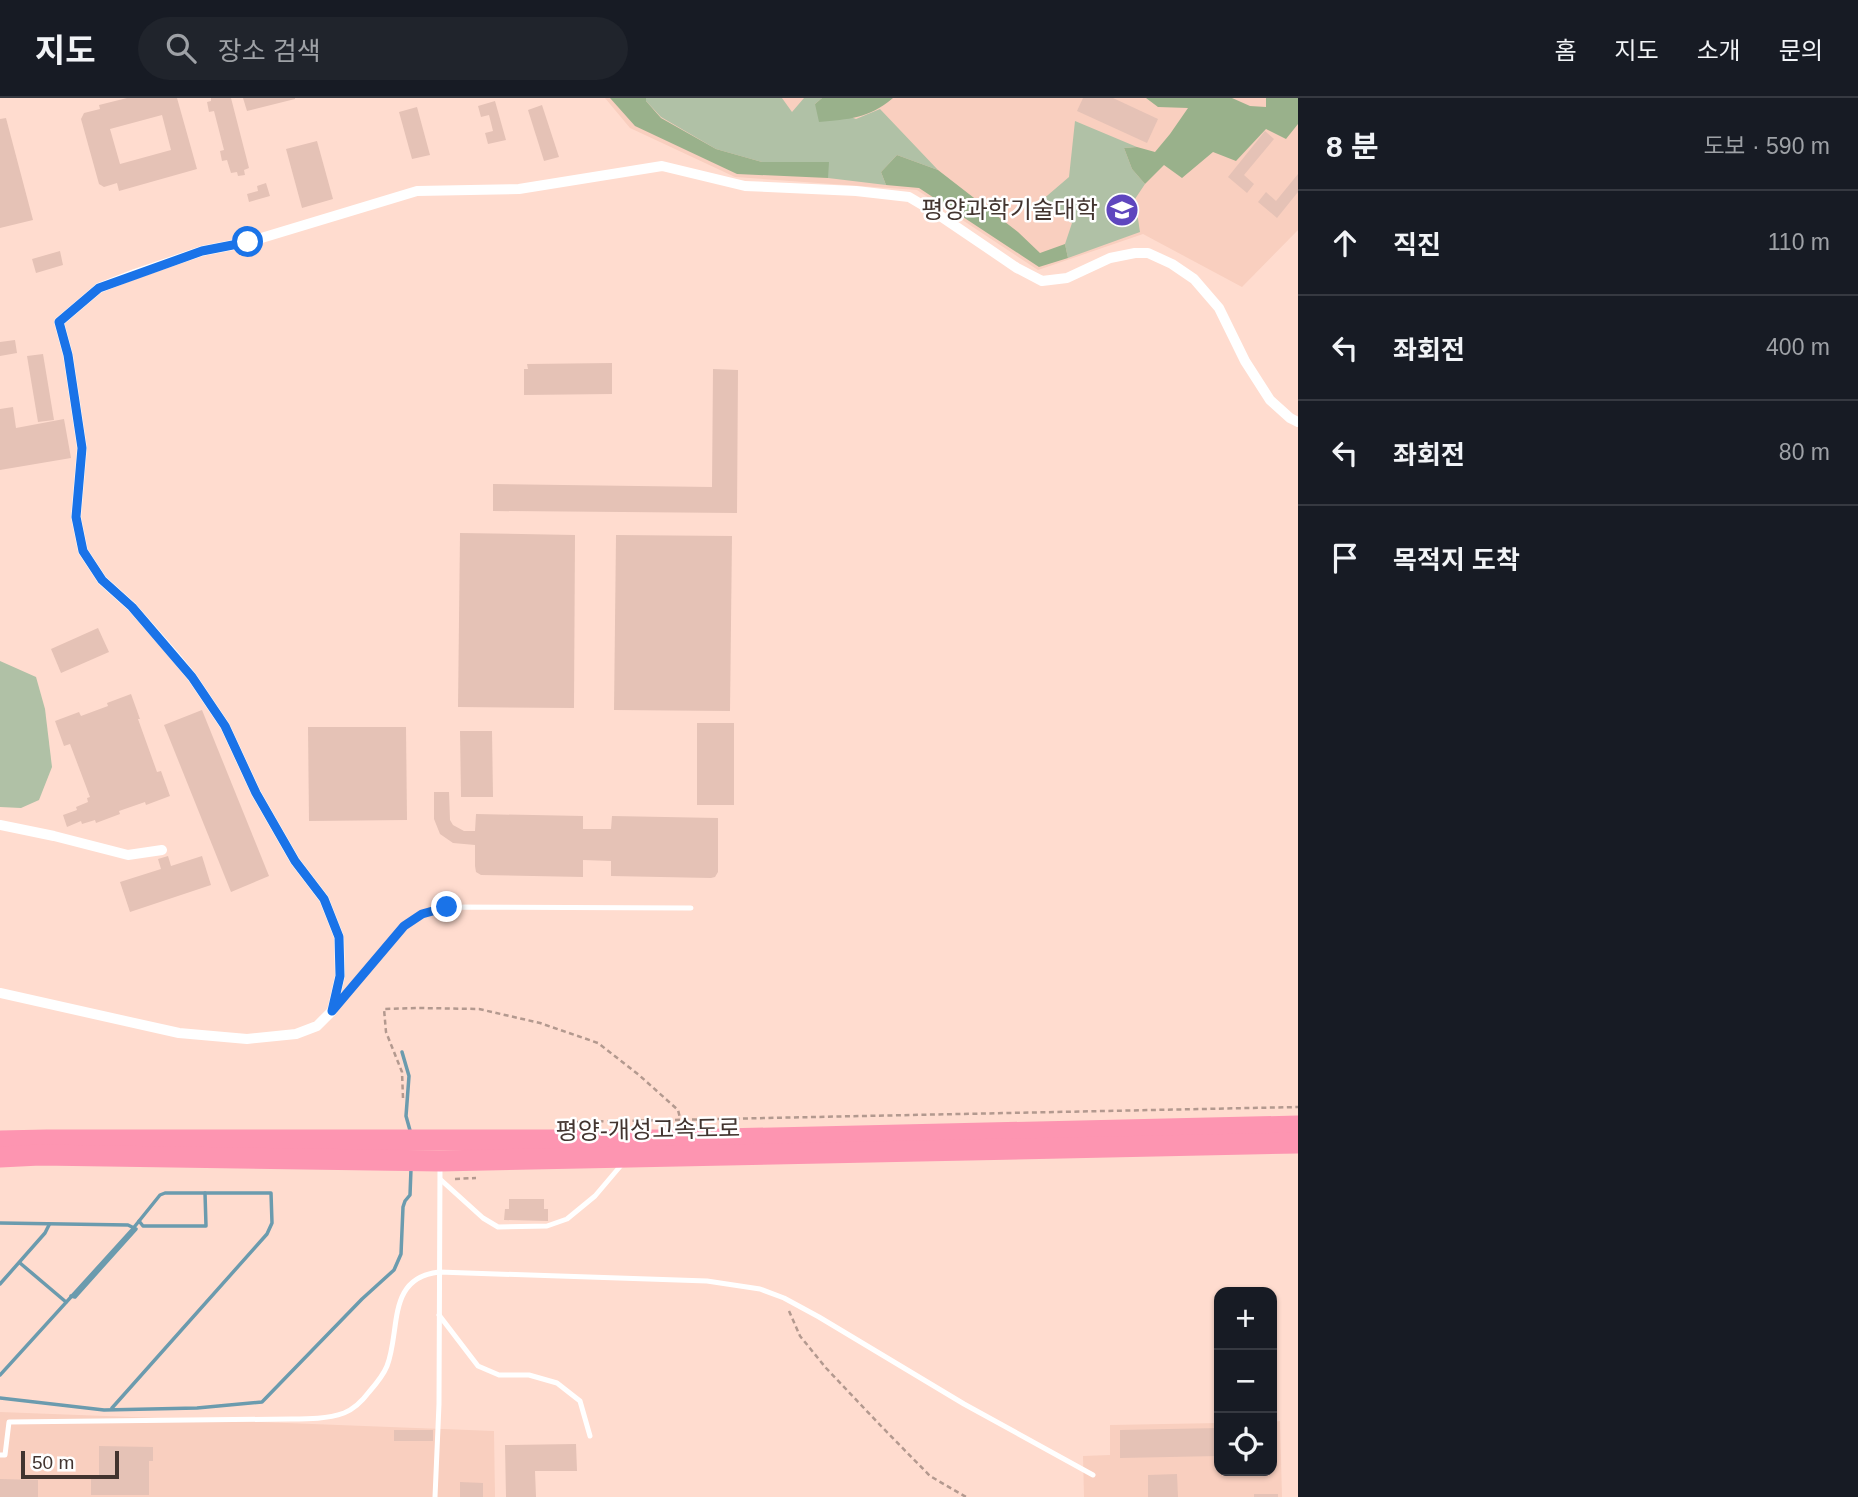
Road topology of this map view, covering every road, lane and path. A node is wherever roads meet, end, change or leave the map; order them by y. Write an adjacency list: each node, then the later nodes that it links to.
1 (1298, 422): 6 (street)
2 (0, 825): 3 (street)
3 (162, 850)
4 (691, 908): 6 (lane)
5 (0, 993): 6 (street)
6 (332, 1011)
7 (403, 1098): 8 (path)
8 (1298, 1107)
9 (1298, 1126): 15 (highway, 평양-개성고속도로)
10 (0, 1141): 12 (highway, 평양-개성고속도로)
11 (1298, 1143): 14 (highway, 평양-개성고속도로)
12 (406, 1151): 13 (highway, 평양-개성고속도로); 15 (highway, 평양-개성고속도로)
13 (0, 1157)
14 (629, 1157): 15 (highway, 평양-개성고속도로); 15 (lane)
15 (435, 1160): 16 (lane)
16 (439, 1272): 17 (lane); 18 (lane); 20 (lane)
17 (784, 1298): 21 (lane); 23 (path)
18 (439, 1315): 19 (lane); 22 (lane)
19 (590, 1436)
20 (0, 1455)
21 (1093, 1475)
22 (435, 1497)
23 (966, 1497)

